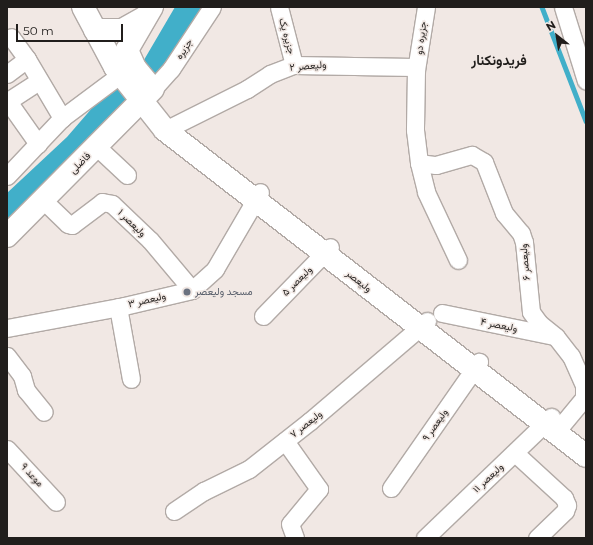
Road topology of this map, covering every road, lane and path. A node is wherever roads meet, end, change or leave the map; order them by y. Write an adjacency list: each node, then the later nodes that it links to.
1 (84, 7): 7 (main road)
2 (212, 7): 16 (street, جزیره)
3 (279, 7): 10 (street, جزیره یک)
4 (426, 7): 11 (street, جزیره دو)
5 (563, 7): 15 (street)
6 (150, 11): 7 (main road); 12 (main road)
7 (95, 30): 12 (main road)
8 (11, 37): 9 (street)
9 (27, 59): 13 (street); 14 (street)
10 (294, 65): 11 (street, ولیعصر ۲); 19 (street, ولیعصر ۲)
11 (416, 70): 22 (street)
12 (127, 73): 16 (main road, ولیعصر); 18 (street)
13 (7, 74)
14 (39, 81): 17 (street); 18 (street)
15 (586, 81)
16 (147, 94): 19 (main road, ولیعصر); 21 (main road, فاضلی)
17 (7, 101): 20 (street)
18 (62, 118): 20 (street)
19 (170, 127): 25 (main road, ولیعصر)
20 (38, 144): 23 (street)
21 (97, 147): 24 (street); 26 (main road, فاضلی)
22 (419, 163): 29 (street); 35 (street, ولیعصر ۶)
23 (8, 174)
24 (127, 175)
25 (257, 196): 28 (main road, ولیعصر); 30 (street, ولیعصر ۳)
26 (44, 201): 27 (main road, فاضلی); 30 (street, ولیعصر ۱)
27 (7, 236)
28 (327, 250): 32 (street, ولیعصر ۵); 33 (main road, ولیعصر)
29 (458, 260)
30 (192, 290): 31 (street, ولیعصر ۳)
31 (118, 307): 34 (street, ولیعصر ۳); 38 (street)
32 (263, 316)
33 (430, 321): 35 (street, ولیعصر ۴); 37 (main road, ولیعصر); 41 (street, ولیعصر ۷)
34 (7, 328)
35 (556, 336): 40 (street, ولیعصر ۶)
36 (7, 356): 39 (street)
37 (476, 365): 40 (main road, ولیعصر); 46 (street, ولیعصر ۹)
38 (131, 379)
39 (44, 412)
40 (553, 425): 42 (main road, ولیعصر); 44 (street, ولیعصر ۱۱); 45 (main road, ولیعصر)
41 (285, 441): 48 (street, ولیعصر ۷); 49 (street)
42 (586, 444)
43 (7, 449): 47 (street, موعد ۹)
44 (515, 454): 50 (street, ولیعصر ۱۱); 51 (street)
45 (586, 456)
46 (391, 488)
47 (56, 502)
48 (174, 511)
49 (296, 538)
50 (425, 538)
51 (537, 538)

